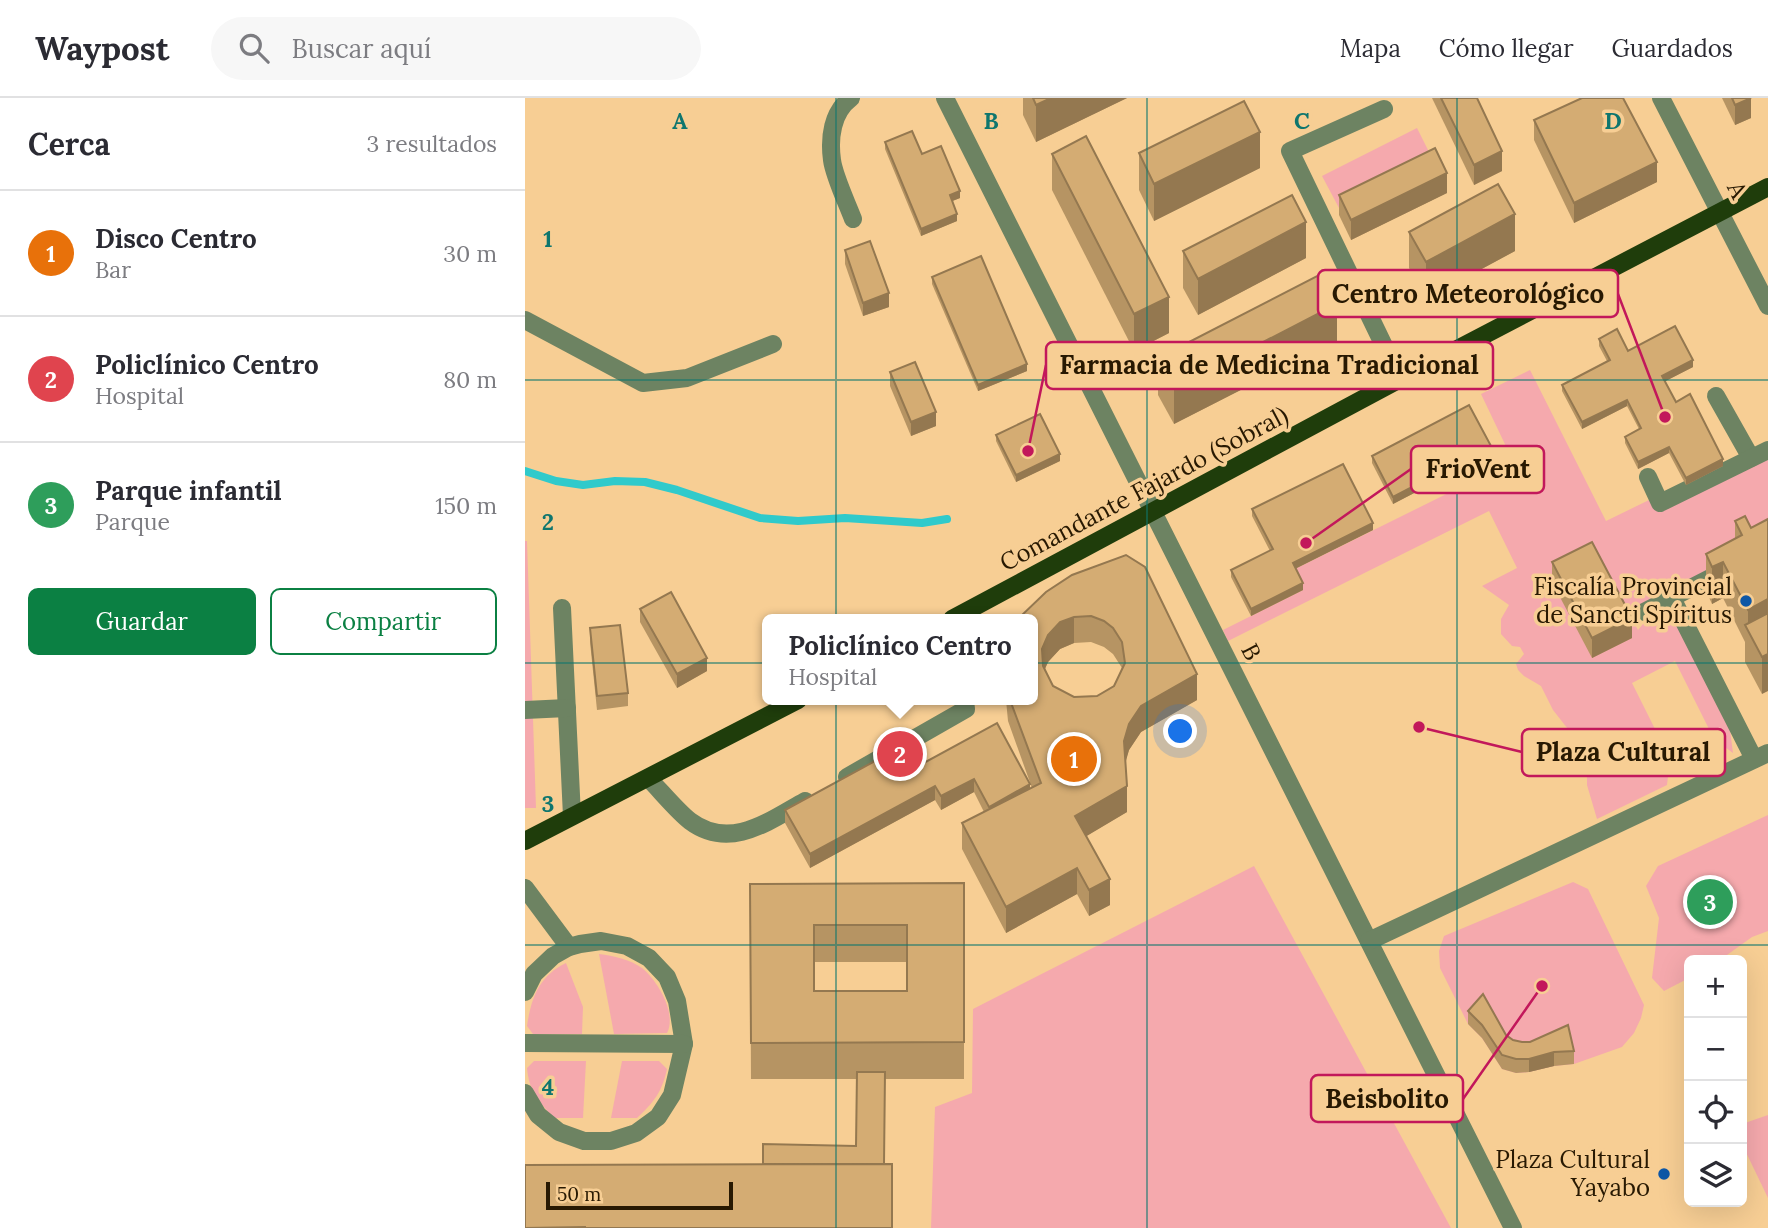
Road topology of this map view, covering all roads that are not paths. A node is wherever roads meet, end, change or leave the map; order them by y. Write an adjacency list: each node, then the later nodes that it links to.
1 (851, 98): 7 (street)
2 (945, 98): 16 (street, B)
3 (1661, 98): 6 (street, A)
4 (1384, 109): 11 (street)
5 (1768, 187): 6 (main road, Comandante Fajardo (Sobral))
6 (1720, 211): 8 (street, A); 11 (main road, Comandante Fajardo (Sobral))
7 (853, 219)
8 (1768, 306)
9 (525, 320): 10 (street)
10 (773, 344)
11 (1400, 379): 16 (main road, Comandante Fajardo (Sobral))
12 (1716, 396): 14 (street)
13 (1768, 450): 14 (street)
14 (1751, 458): 15 (street)
15 (1648, 477)
16 (1153, 512): 21 (main road, Comandante Fajardo (Sobral)); 31 (street, B)
17 (1722, 572): 18 (street)
18 (1672, 598): 20 (street); 26 (street)
19 (562, 608): 24 (street)
20 (1644, 612)
21 (961, 614)
22 (788, 705): 27 (main road)
23 (966, 705): 27 (street)
24 (566, 708): 25 (street); 28 (street)
25 (525, 710)
26 (1761, 756): 31 (street)
27 (648, 778): 28 (main road)
28 (572, 816): 29 (main road)
29 (525, 841)
30 (525, 888): 32 (street)
31 (1369, 941): 37 (street, B)
32 (569, 947): 33 (street); 35 (street)
33 (525, 992)
34 (525, 1043): 35 (street)
35 (684, 1044): 36 (street)
36 (525, 1093)
37 (1513, 1228)

